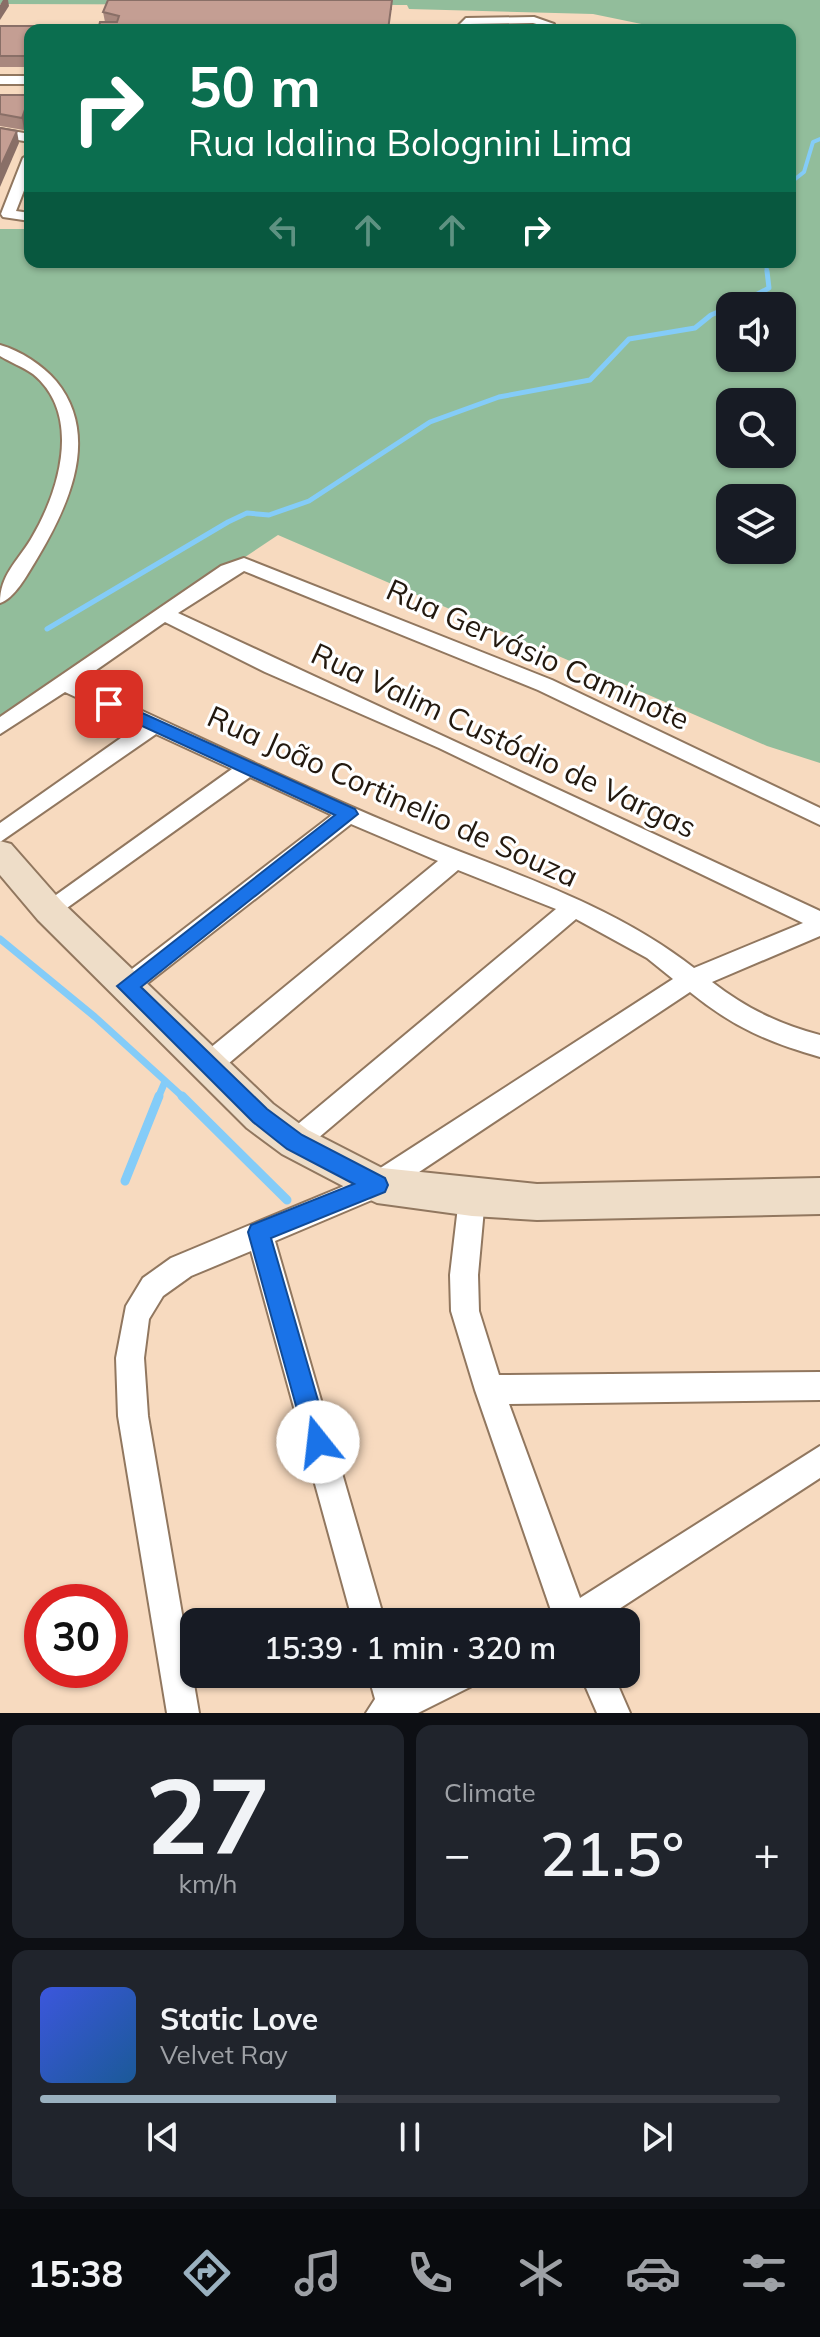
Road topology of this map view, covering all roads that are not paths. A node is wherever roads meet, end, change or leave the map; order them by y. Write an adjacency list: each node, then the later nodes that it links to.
1 (464, 24): 2 (street)
2 (548, 24)
3 (0, 80): 4 (street)
4 (24, 80)
5 (0, 133): 6 (street)
6 (24, 137)
7 (24, 173): 8 (street)
8 (15, 196): 9 (street)
9 (24, 216)
10 (0, 350): 11 (street)
11 (0, 597)
12 (164, 614): 13 (street); 18 (street, Rua Gervásio Caminote); 24 (street, Rua Valim Custódio de Vargas)
13 (63, 683): 14 (street, Rua João Cortinelio de Souza); 15 (street)
14 (154, 725): 16 (street, Rua João Cortinelio de Souza); 19 (street)
15 (0, 727)
16 (249, 767): 17 (street, Rua João Cortinelio de Souza); 23 (street)
17 (349, 814): 21 (street, Rua João Cortinelio de Souza); 26 (street)
18 (820, 817)
19 (0, 834)
20 (0, 853): 23 (street)
21 (455, 860): 22 (street, Rua João Cortinelio de Souza); 28 (street)
22 (574, 907): 25 (street, Rua João Cortinelio de Souza); 29 (street)
23 (50, 911): 26 (street)
24 (820, 923): 25 (street)
25 (689, 981): 27 (street, Rua João Cortinelio de Souza); 30 (street)
26 (127, 986): 28 (street)
27 (820, 1046)
28 (207, 1066): 29 (street)
29 (295, 1142): 30 (street)
30 (377, 1185): 32 (street); 33 (street)
31 (820, 1196): 32 (street)
32 (472, 1198): 35 (street)
33 (259, 1232): 37 (street); 44 (street)
34 (820, 1386): 35 (street)
35 (489, 1390): 38 (street)
36 (820, 1461): 39 (street)
37 (365, 1608)
38 (567, 1608)
39 (594, 1608)
40 (386, 1688): 43 (street)
41 (434, 1688): 43 (street)
42 (602, 1688): 45 (street)
43 (388, 1710)
44 (183, 1713)
45 (614, 1713)

